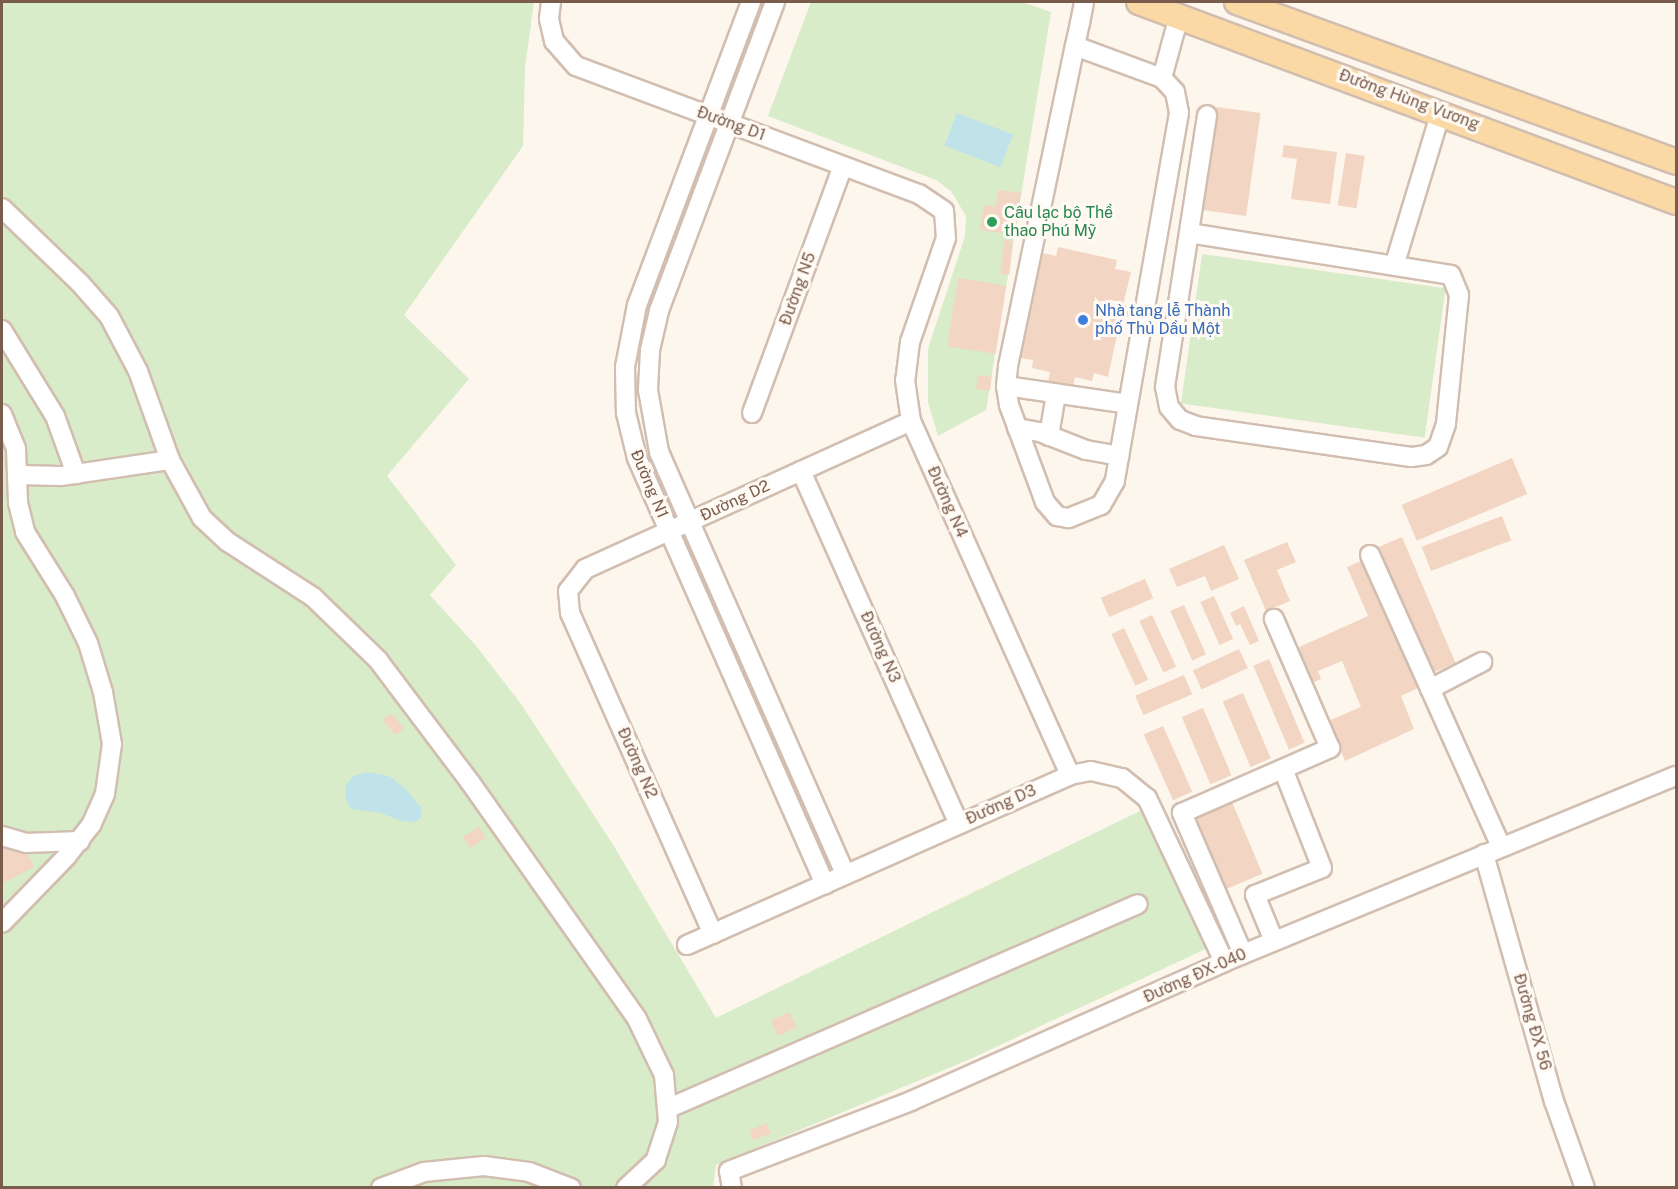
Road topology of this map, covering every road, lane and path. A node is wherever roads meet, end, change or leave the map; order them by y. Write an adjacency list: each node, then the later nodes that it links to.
1 (551, 2): 12 (street, Đường D1)
2 (751, 2): 12 (street, Đường N1)
3 (775, 2): 13 (street, Đường N1)
4 (1084, 2): 8 (street)
5 (1140, 2): 7 (main road, Đường Hùng Vương)
6 (1237, 2): 14 (main road)
7 (1181, 9): 9 (street); 10 (main road, Đường Hùng Vương)
8 (1075, 46): 9 (street); 22 (street)
9 (1162, 78): 24 (street)
10 (1441, 112): 16 (main road, Đường Hùng Vương); 20 (street)
11 (1207, 115): 19 (street)
12 (708, 116): 13 (street, Đường D1); 36 (street, Đường N1)
13 (729, 124): 15 (street, Đường D1); 35 (street, Đường N1)
14 (1677, 162)
15 (843, 166): 18 (street, Đường D1); 25 (street, Đường N5)
16 (1677, 202)
17 (2, 208): 31 (street)
18 (947, 218): 27 (street, Đường N4)
19 (1189, 233): 20 (street); 20 (street)
20 (1395, 263)
21 (2, 330): 33 (street)
22 (1006, 386): 23 (street); 28 (street)
23 (1056, 394): 24 (street); 29 (street)
24 (1128, 405): 30 (street)
25 (752, 413)
26 (2, 414): 34 (street)
27 (911, 421): 32 (street, Đường D2); 43 (street, Đường N4)
28 (1017, 428): 29 (street); 30 (street)
29 (1049, 436): 30 (street)
30 (1119, 456)
31 (170, 459): 33 (street); 58 (street)
32 (801, 471): 35 (street, Đường D2); 45 (street, Đường N3)
33 (76, 474): 34 (street)
34 (19, 475): 47 (street)
35 (691, 521): 36 (street, Đường D2); 49 (street, Đường N1)
36 (669, 531): 38 (street, Đường D2); 50 (street, Đường N1)
37 (1370, 555): 41 (street, Đường ĐX 56)
38 (568, 591): 53 (street, Đường N2)
39 (1274, 619): 42 (street)
40 (1482, 662): 41 (street)
41 (1430, 689): 48 (street, Đường ĐX 56)
42 (1283, 769): 54 (street); 56 (street)
43 (1070, 775): 45 (street, Đường D3); 57 (street, Đường D3)
44 (1677, 776): 48 (street, Đường ĐX-040)
45 (959, 824): 49 (street, Đường D3)
46 (2, 836): 47 (street)
47 (80, 841): 52 (street)
48 (1493, 850): 54 (street, Đường ĐX-040); 63 (street, Đường ĐX 56)
49 (846, 875): 50 (street, Đường D3)
50 (825, 884): 53 (street, Đường D3)
51 (1138, 904): 58 (street)
52 (2, 923)
53 (713, 934): 55 (street, Đường D3)
54 (1274, 941): 56 (street, Đường ĐX-040)
55 (687, 945)
56 (1243, 954): 57 (street, Đường ĐX-040)
57 (1224, 962): 62 (street, Đường ĐX-040)
58 (669, 1108): 61 (street)
59 (381, 1188): 60 (street)
60 (572, 1188)
61 (626, 1188)
62 (732, 1188)
63 (1585, 1188)

